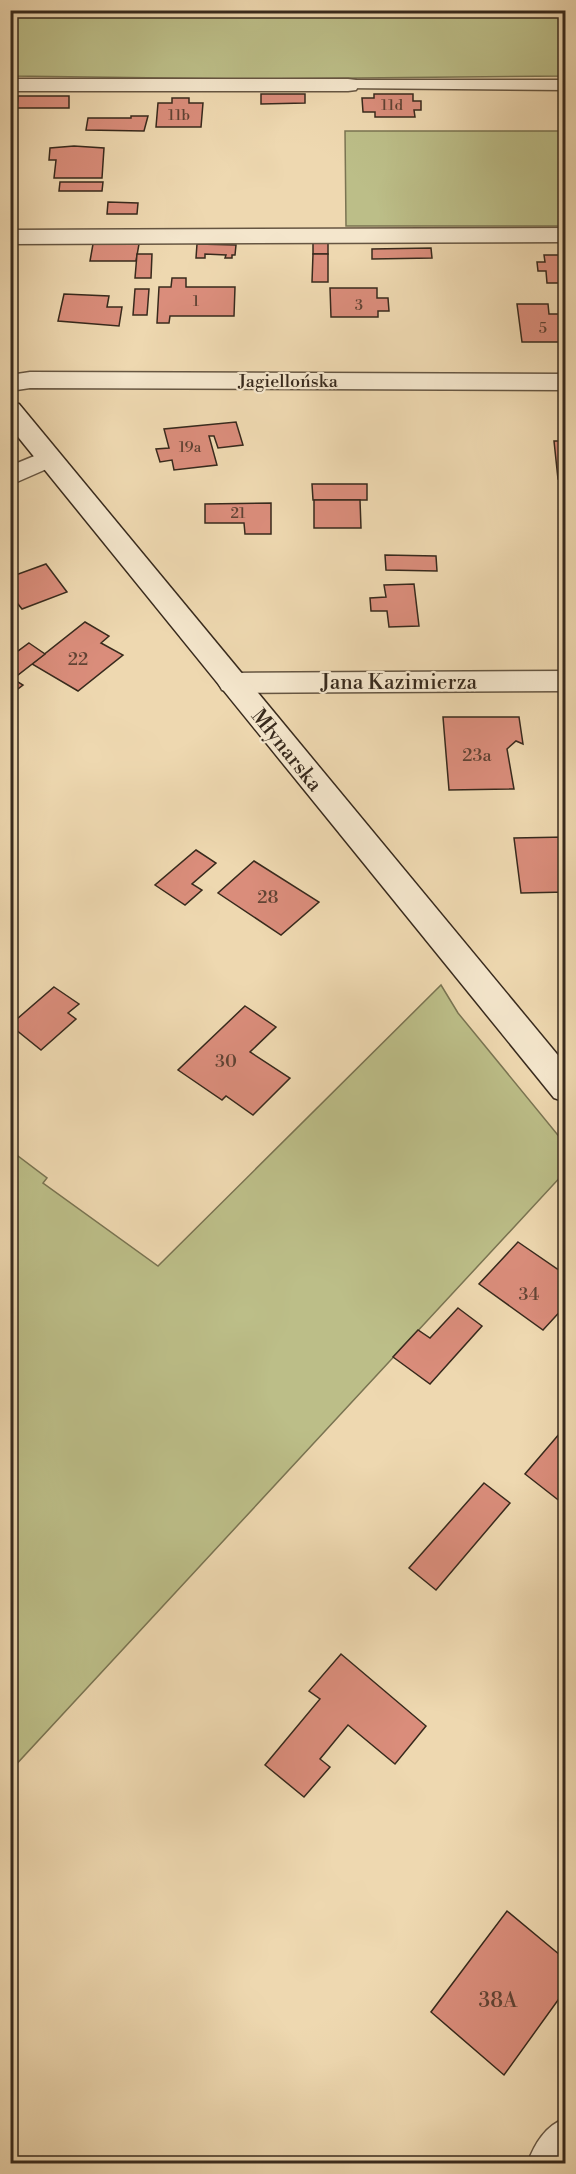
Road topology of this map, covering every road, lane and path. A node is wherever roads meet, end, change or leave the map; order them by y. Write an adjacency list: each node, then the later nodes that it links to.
1 (10, 85): 2 (street)
2 (348, 85): 3 (lane)
3 (566, 86)
4 (566, 235): 5 (street)
5 (10, 237)
6 (10, 382): 7 (street, Jagiellońska)
7 (566, 382)
8 (10, 410): 9 (street, Młynarska)
9 (49, 458): 10 (street); 12 (street, Młynarska)
10 (10, 477)
11 (566, 681): 12 (street, Jana Kazimierza)
12 (232, 683): 13 (street, Młynarska)
13 (566, 1089)
14 (566, 2140): 15 (street)
15 (549, 2163)

